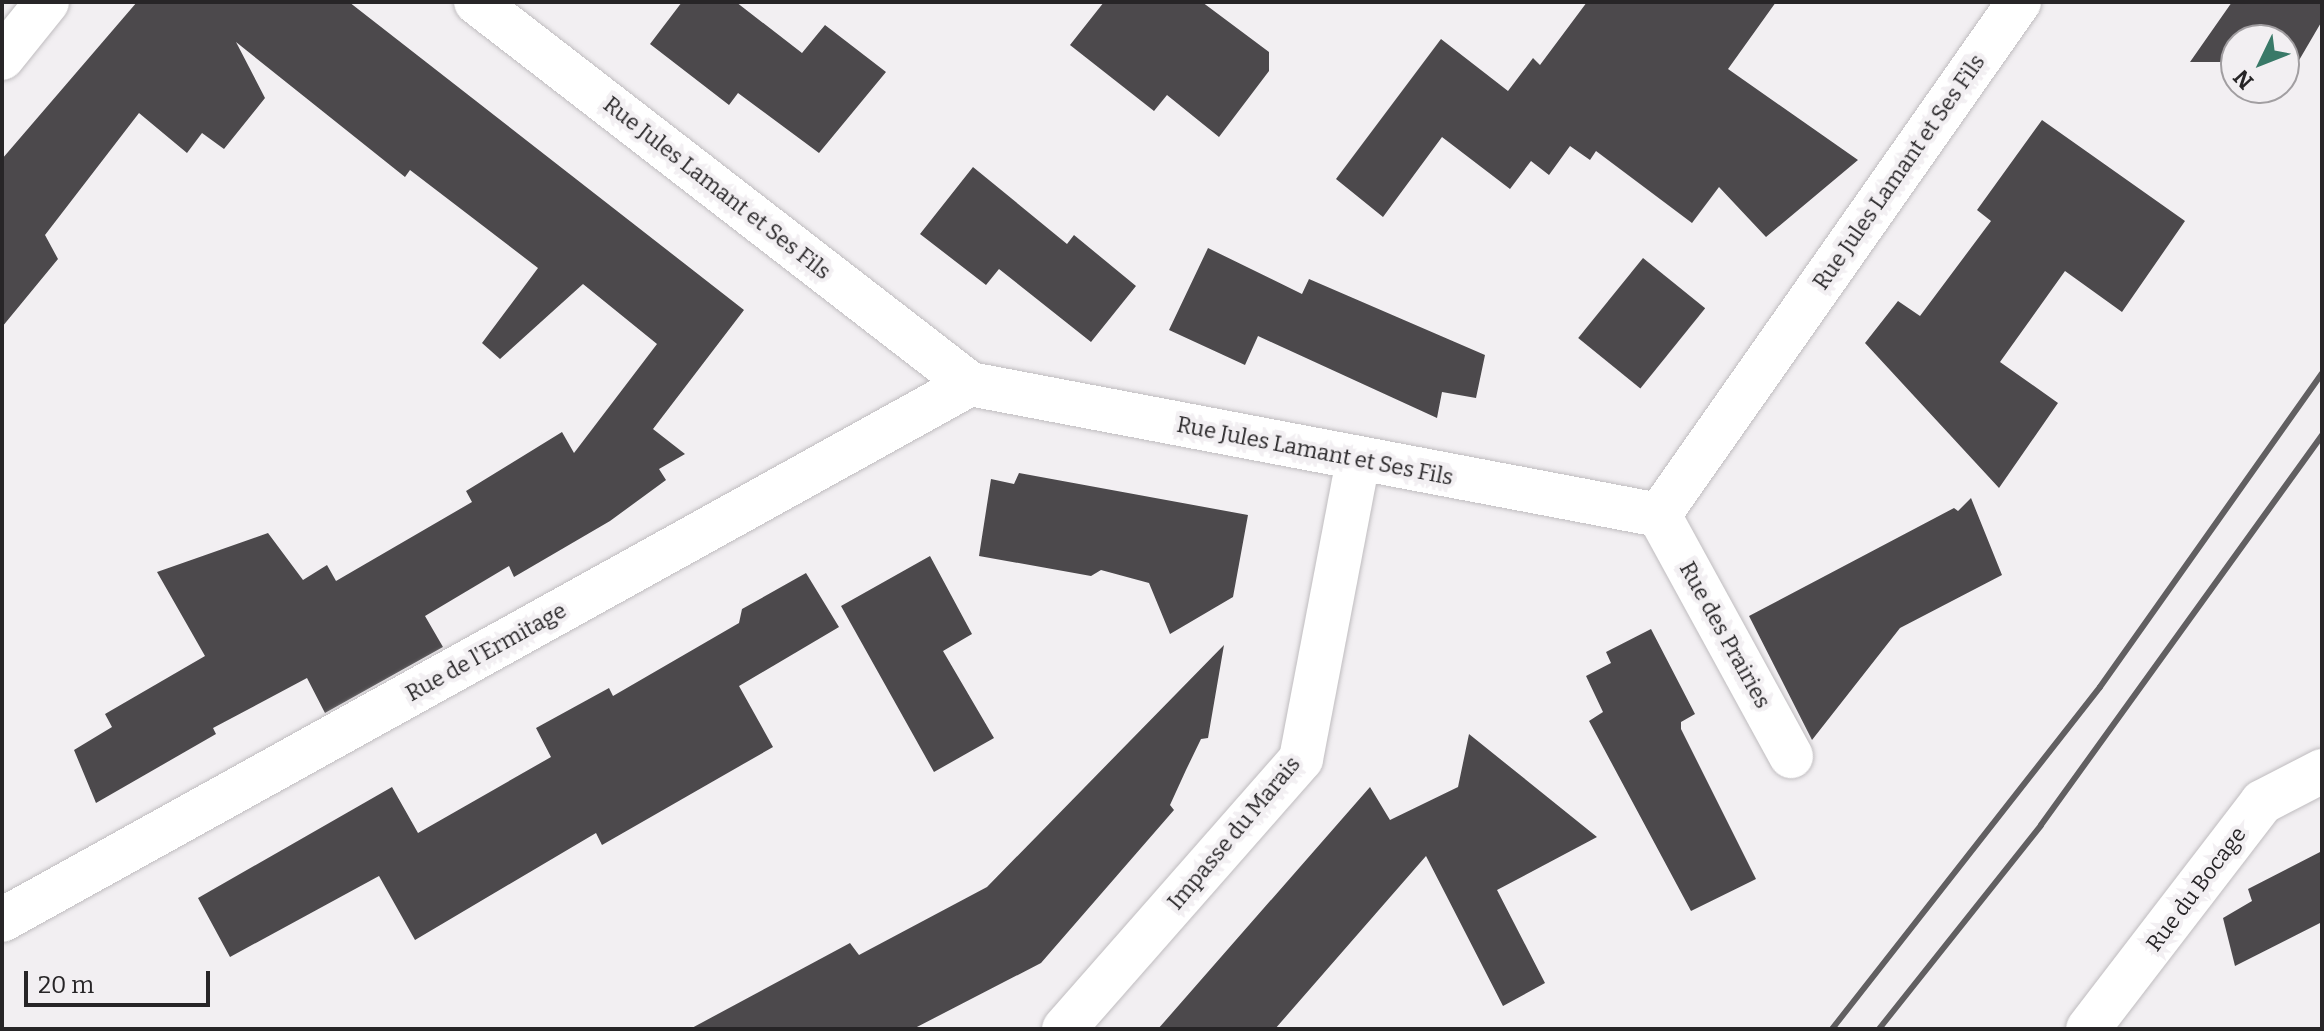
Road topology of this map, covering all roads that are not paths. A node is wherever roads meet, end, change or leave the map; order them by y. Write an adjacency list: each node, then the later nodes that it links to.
1 (47, 2): 4 (street)
2 (476, 2): 5 (street, Rue Jules Lamant et Ses Fils)
3 (2019, 2): 7 (street, Rue Jules Lamant et Ses Fils)
4 (2, 58)
5 (970, 384): 6 (street, Rue Jules Lamant et Ses Fils); 10 (street, Rue de l'Ermitage)
6 (1358, 459): 7 (street, Rue Jules Lamant et Ses Fils); 11 (street, Impasse du Marais)
7 (1659, 515): 8 (street, Rue des Prairies)
8 (1791, 756)
9 (2322, 771): 12 (street, Rue du Bocage)
10 (2, 920)
11 (1064, 1029)
12 (2088, 1029)

